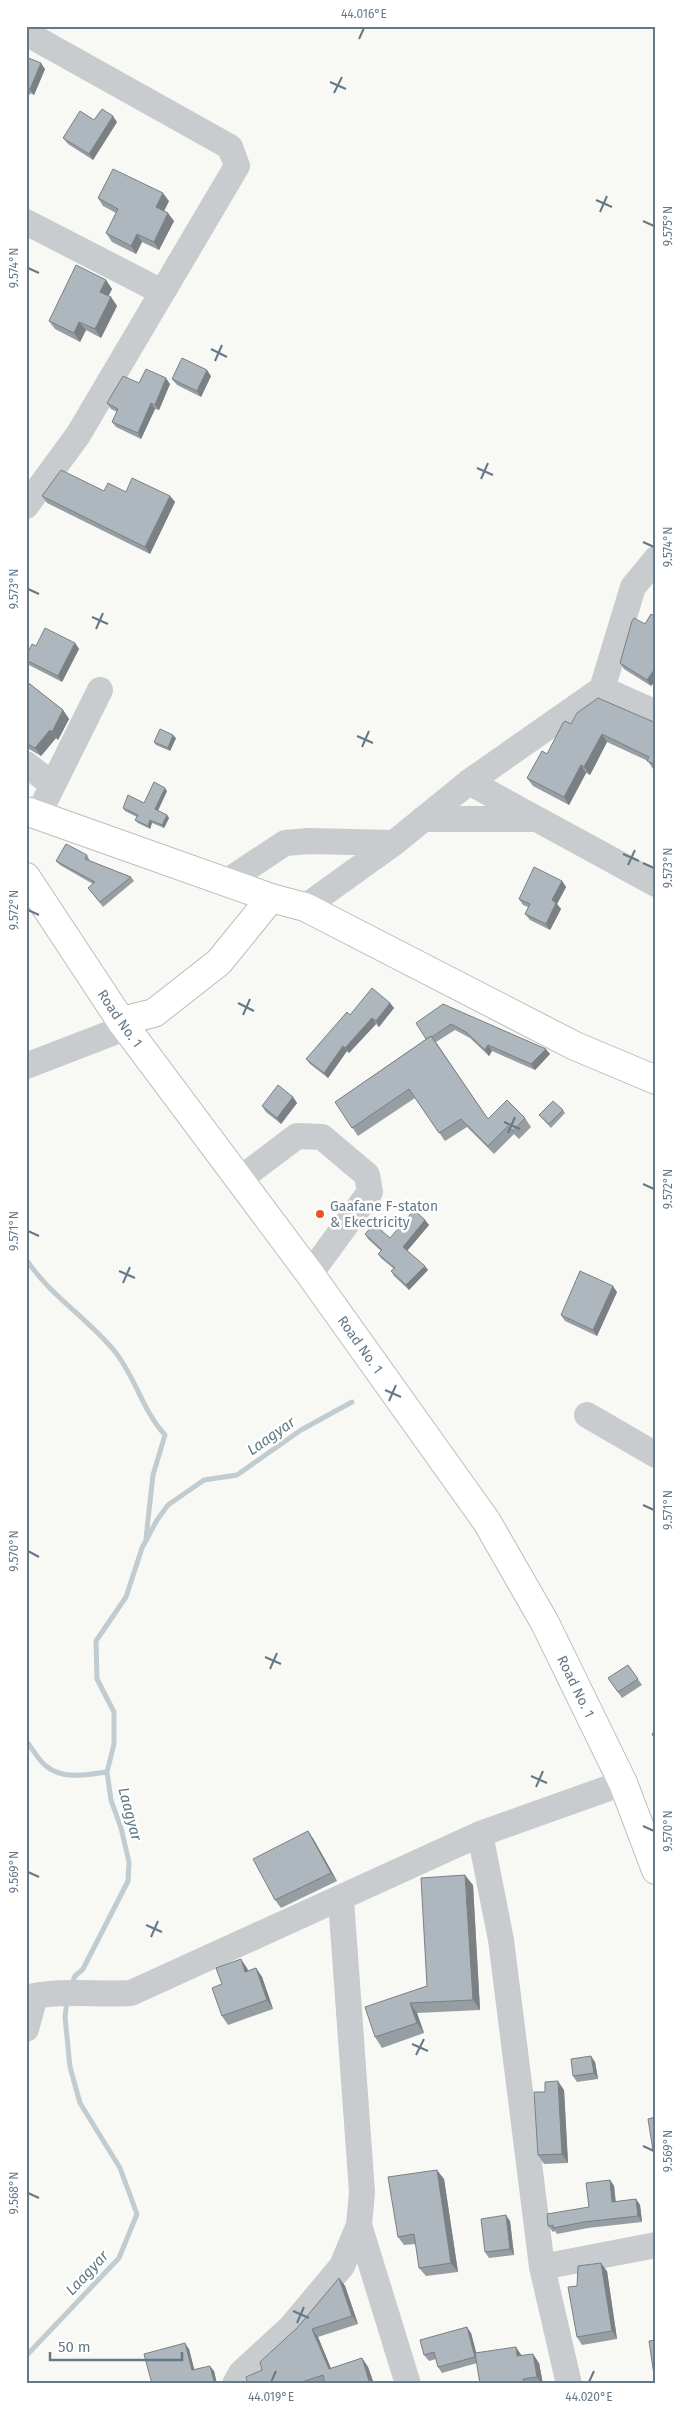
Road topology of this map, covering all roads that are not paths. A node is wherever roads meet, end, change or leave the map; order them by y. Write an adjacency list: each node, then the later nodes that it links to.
1 (26, 32): 3 (street)
2 (26, 222): 3 (street)
3 (162, 292): 4 (street)
4 (26, 506)
5 (656, 559): 6 (street)
6 (602, 689): 8 (street); 10 (street)
7 (100, 690): 11 (street)
8 (656, 713)
9 (26, 764): 11 (street)
10 (469, 782): 13 (street); 14 (street)
11 (53, 784): 12 (street)
12 (32, 813): 17 (main road)
13 (537, 819): 14 (street); 18 (street)
14 (423, 820): 15 (street)
15 (394, 843): 17 (street); 20 (street)
16 (26, 877): 21 (main road, Road No. 1)
17 (226, 882): 19 (main road)
18 (656, 884)
19 (271, 898): 20 (main road); 21 (main road)
20 (305, 908): 23 (main road)
21 (124, 1024): 22 (street); 24 (main road, Road No. 1)
22 (26, 1066)
23 (656, 1080)
24 (240, 1179): 25 (main road, Road No. 1); 25 (street)
25 (310, 1274): 28 (main road, Road No. 1)
26 (587, 1415): 27 (street)
27 (656, 1455)
28 (623, 1783): 29 (street); 30 (main road, Road No. 1)
29 (480, 1834): 31 (street); 36 (street)
30 (653, 1853)
31 (341, 1900): 32 (street); 34 (street)
32 (31, 1997): 33 (street)
33 (26, 2029)
34 (359, 2225): 37 (street); 38 (street)
35 (656, 2245): 36 (street)
36 (542, 2267): 39 (street)
37 (235, 2384)
38 (408, 2384)
39 (569, 2384)

